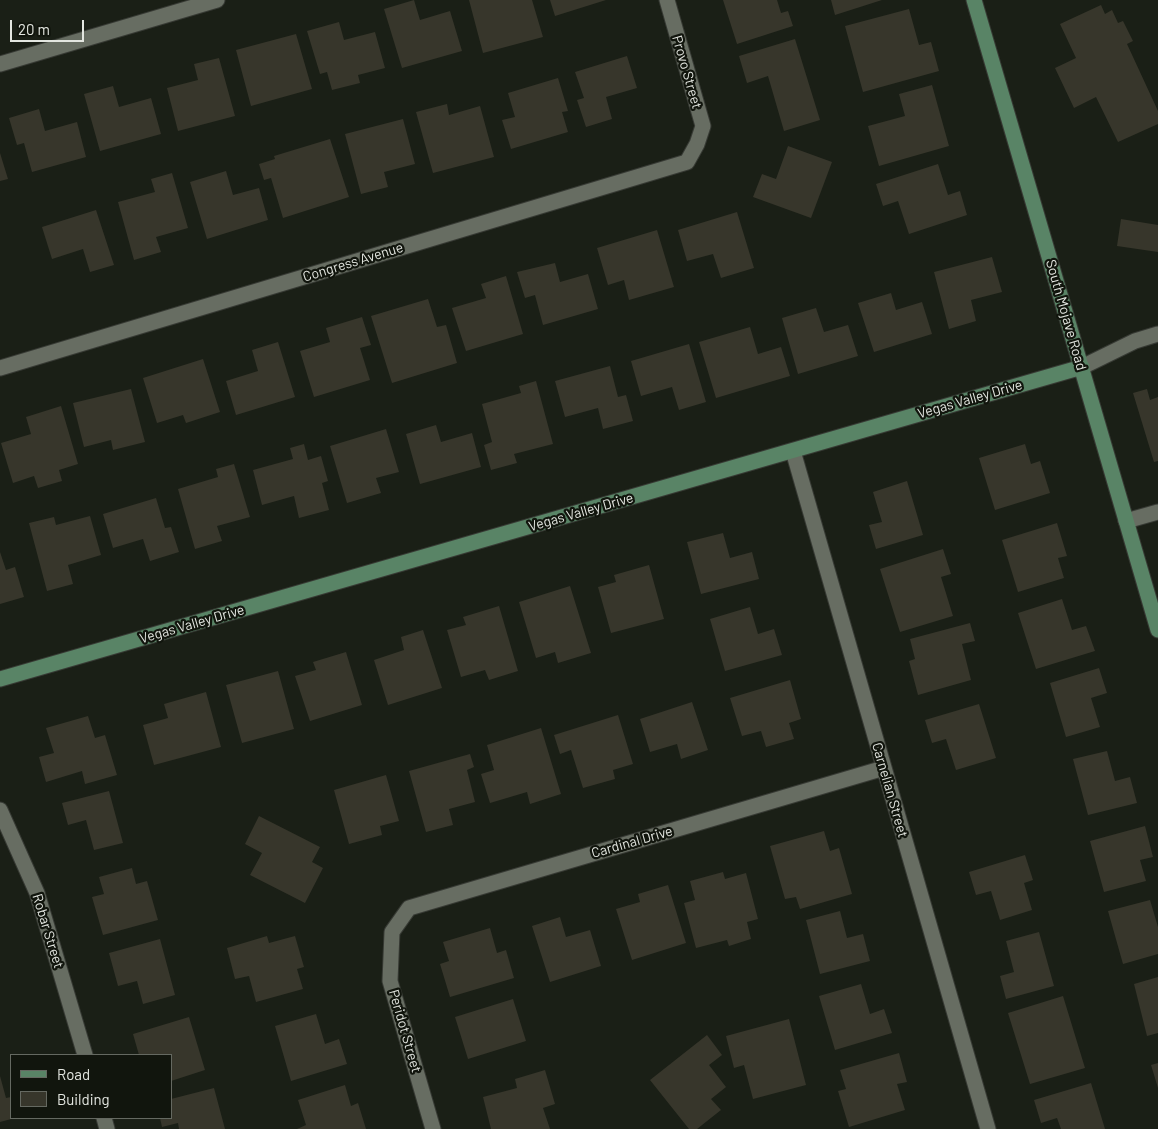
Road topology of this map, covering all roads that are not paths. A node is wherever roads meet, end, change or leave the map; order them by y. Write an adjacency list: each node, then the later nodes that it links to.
1 (216, 0): 4 (street)
2 (667, 0): 5 (street, Provo Street)
3 (975, 0): 7 (street, South Mojave Road)
4 (0, 64)
5 (697, 144): 8 (street, Congress Avenue)
6 (1158, 334): 7 (street, Vegas Valley Drive)
7 (1082, 367): 9 (street, Vegas Valley Drive); 11 (street, South Mojave Road)
8 (0, 368)
9 (793, 451): 13 (street, Vegas Valley Drive); 14 (street, Carnelian Street)
10 (1158, 512): 11 (street)
11 (1126, 521): 12 (street, South Mojave Road)
12 (1158, 630)
13 (0, 679)
14 (884, 768): 16 (street, Cardinal Drive); 19 (street, Carnelian Street)
15 (0, 810): 17 (street, Robar Street)
16 (392, 932): 18 (street, Peridot Street)
17 (85, 1054)
18 (433, 1129)
19 (988, 1129)

